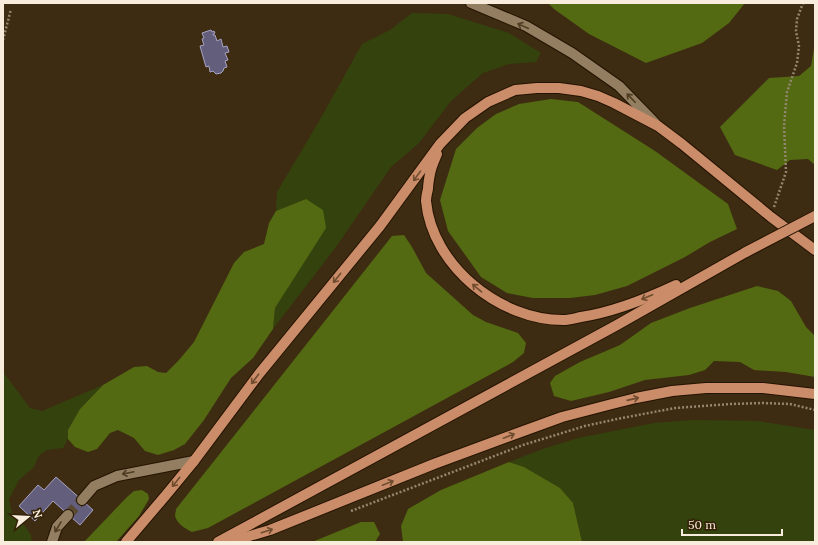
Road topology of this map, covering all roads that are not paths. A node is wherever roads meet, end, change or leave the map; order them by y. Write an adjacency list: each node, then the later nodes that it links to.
1 (471, 3): 2 (street, one-way to 1)
2 (658, 126): 3 (main road); 5 (main road)
3 (440, 144): 6 (main road, one-way to 3); 8 (main road, one-way to 8)
4 (815, 216): 6 (main road, bridge)
5 (815, 250)
6 (746, 252): 13 (main road)
7 (815, 394): 14 (main road, one-way to 7)
8 (194, 461): 9 (street, one-way to 9); 12 (main road, one-way to 12)
9 (82, 500)
10 (68, 515): 11 (street, one-way to 11)
11 (52, 542)
12 (126, 542)
13 (218, 542)
14 (229, 542)

